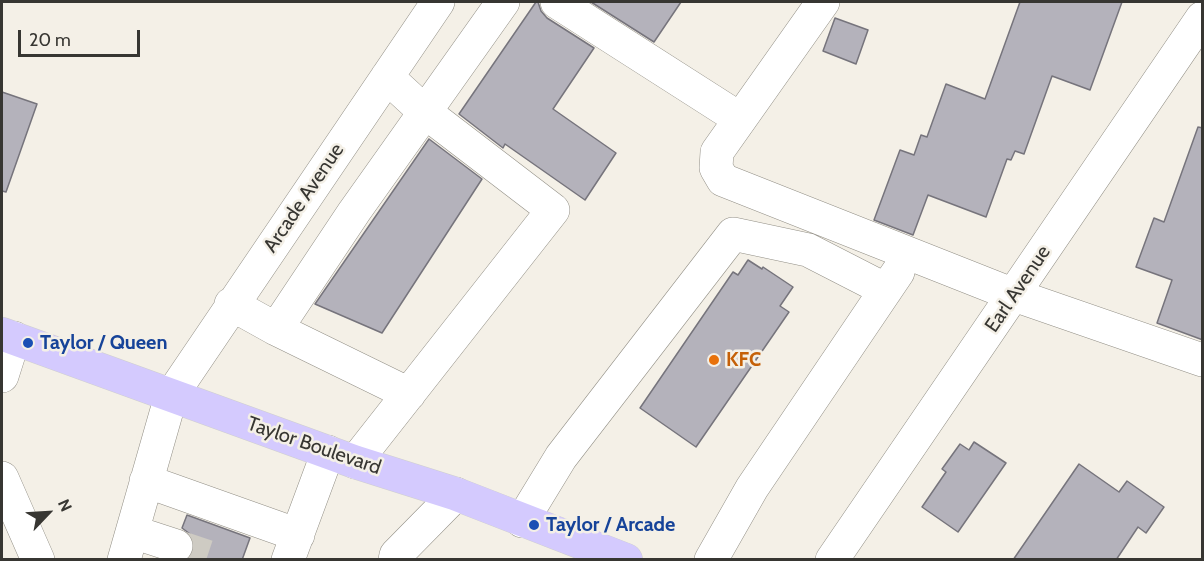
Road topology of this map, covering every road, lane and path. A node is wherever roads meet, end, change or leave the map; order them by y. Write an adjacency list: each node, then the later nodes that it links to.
1 (503, 2): 7 (street)
2 (558, 2): 8 (street)
3 (823, 2): 8 (street)
4 (430, 3): 6 (street, Arcade Avenue)
5 (1203, 18): 11 (street, Earl Avenue)
6 (387, 76): 7 (street); 12 (street, Arcade Avenue)
7 (425, 112): 13 (street); 17 (street)
8 (740, 119): 9 (street)
9 (910, 254): 10 (street); 11 (street)
10 (886, 290): 24 (street); 31 (street)
11 (1014, 295): 15 (street); 32 (street, Earl Avenue)
12 (231, 304): 13 (street); 18 (street, Arcade Avenue)
13 (276, 329): 17 (street)
14 (8, 336): 16 (street); 18 (main road, Taylor Boulevard)
15 (1203, 360)
16 (2, 376)
17 (409, 394): 19 (street)
18 (171, 396): 19 (main road, Taylor Boulevard); 21 (street, Arcade Avenue)
19 (342, 457): 22 (main road, Taylor Boulevard); 27 (street)
20 (2, 478): 23 (street)
21 (146, 481): 25 (street, Arcade Avenue); 27 (street)
22 (456, 494): 24 (main road, Taylor Boulevard); 30 (street)
23 (9, 516): 29 (street)
24 (522, 521): 28 (main road, Taylor Boulevard)
25 (128, 546): 26 (street)
26 (176, 546)
27 (293, 547)
28 (623, 559)
29 (38, 560)
30 (395, 560)
31 (711, 560)
32 (832, 560)

